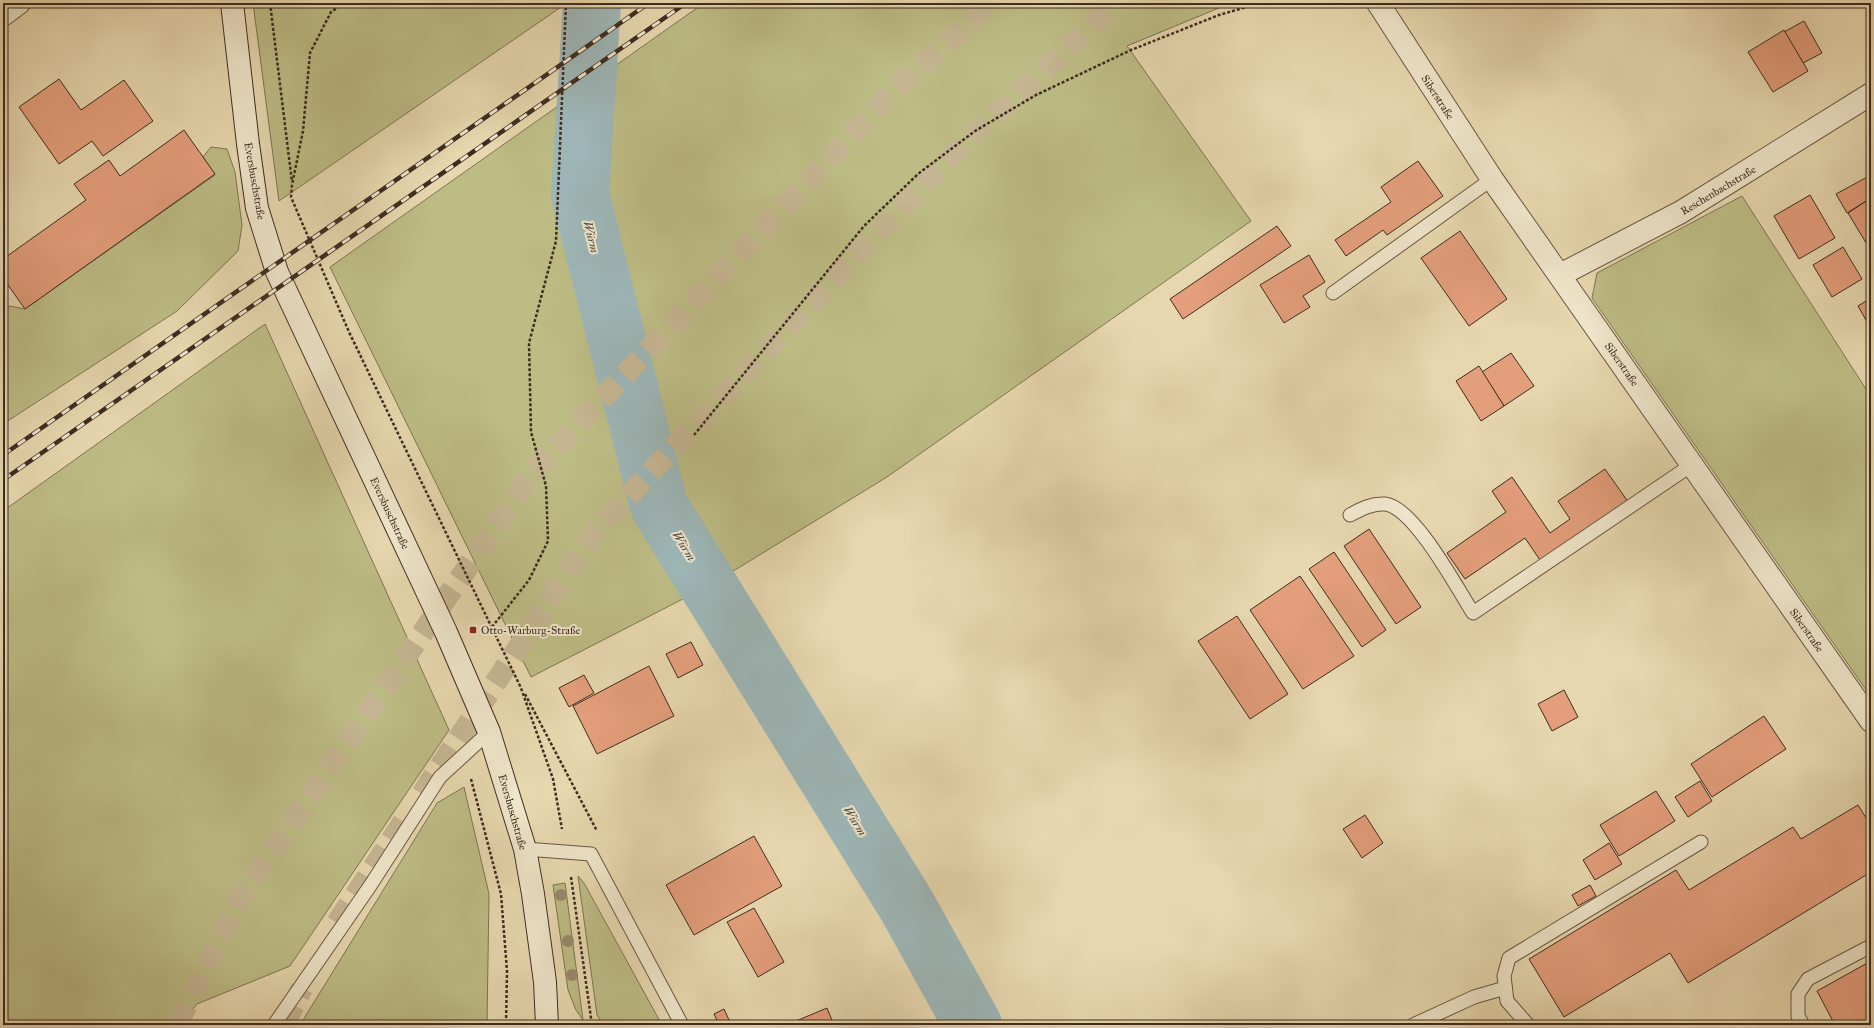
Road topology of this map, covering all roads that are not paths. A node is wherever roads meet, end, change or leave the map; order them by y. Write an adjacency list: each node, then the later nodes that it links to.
1 (19, 3): 4 (street)
2 (232, 3): 12 (street, Eversbuschstraße)
3 (1378, 3): 6 (street, Siberstraße)
4 (3, 15)
5 (1871, 94): 7 (street, Reschenbachstraße)
6 (1492, 179): 7 (street, Siberstraße); 8 (lane)
7 (1560, 275): 9 (street, Siberstraße)
8 (1333, 293)
9 (1693, 464): 10 (lane); 11 (street, Siberstraße)
10 (1350, 515)
11 (1871, 722)
12 (490, 732): 14 (street, Eversbuschstraße); 17 (lane)
13 (1701, 842): 16 (lane)
14 (525, 849): 18 (street, Eversbuschstraße); 19 (lane)
15 (1871, 946): 22 (lane)
16 (1505, 988): 20 (lane); 21 (lane)
17 (274, 1025)
18 (547, 1025)
19 (682, 1025)
20 (1413, 1025)
21 (1528, 1025)
22 (1803, 1025)

